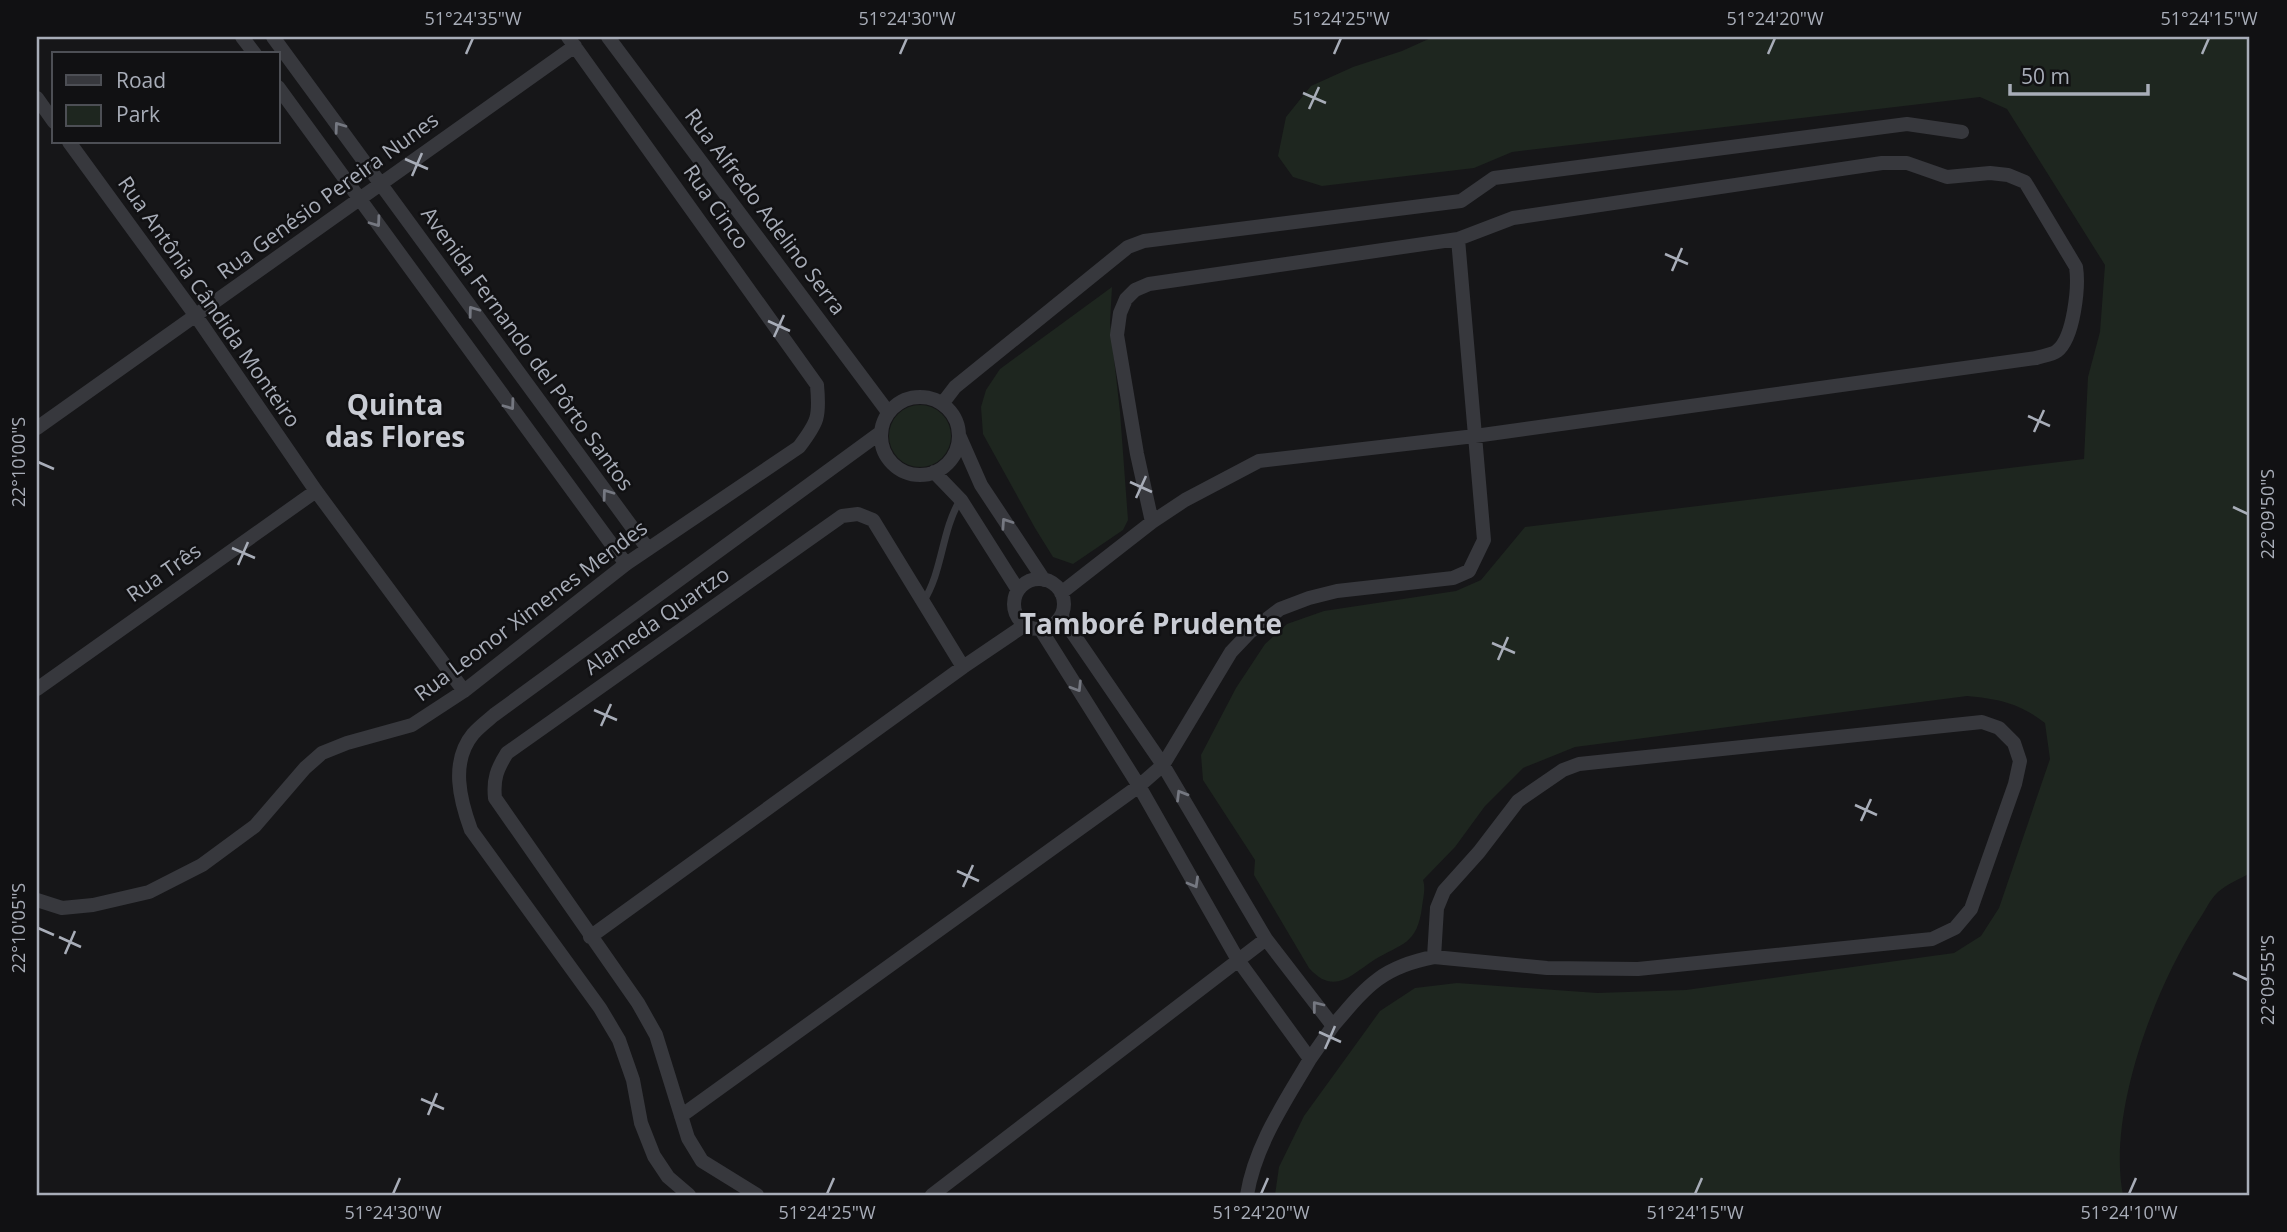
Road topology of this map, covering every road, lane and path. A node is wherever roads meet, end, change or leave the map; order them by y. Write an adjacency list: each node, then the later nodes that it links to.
1 (242, 37): 5 (street)
2 (273, 37): 11 (street, Avenida Fernando del Pôrto Santos, one-way to 2)
3 (608, 37): 17 (street, Rua Alfredo Adelino Serra)
4 (572, 41): 11 (street, Rua Genésio Pereira Nunes); 16 (street, Rua Cinco)
5 (253, 52)
6 (280, 90): 12 (street)
7 (37, 98): 8 (street)
8 (52, 119)
9 (1962, 132): 15 (street)
10 (70, 144): 14 (street, Rua Antônia Cândida Monteiro)
11 (380, 184): 12 (street, Rua Genésio Pereira Nunes); 26 (street, Avenida Fernando del Pôrto Santos, one-way to 11)
12 (359, 199): 14 (street, Rua Genésio Pereira Nunes); 27 (street, one-way to 27)
13 (1458, 240): 21 (street); 21 (street); 25 (street)
14 (196, 316): 18 (street, Rua Genésio Pereira Nunes); 23 (street, Rua Antônia Cândida Monteiro)
15 (942, 404): 17 (street); 20 (street)
16 (819, 405): 26 (street, Rua Leonor Ximenes Mendes)
17 (888, 412): 19 (street)
18 (37, 428)
19 (880, 433): 22 (street); 48 (street)
20 (959, 435): 22 (street); 28 (street, one-way to 20)
21 (1475, 436): 25 (street); 38 (street)
22 (934, 472): 24 (street)
23 (316, 491): 36 (street, Rua Três); 37 (street, Rua Antônia Cândida Monteiro)
24 (961, 500): 29 (street); 31 (lane)
25 (1152, 522): 30 (street)
26 (648, 549): 27 (street, Rua Leonor Ximenes Mendes)
27 (626, 564): 37 (street, Rua Leonor Ximenes Mendes)
28 (1044, 580): 29 (street); 30 (street)
29 (1018, 590): 33 (street)
30 (1062, 593): 32 (street)
31 (923, 602): 35 (street, Alameda Quartzo); 41 (street, Alameda Quartzo)
32 (1062, 617): 34 (street); 38 (street)
33 (1025, 625): 34 (street); 35 (street)
34 (1041, 630): 39 (street, one-way to 39)
35 (963, 667): 41 (street)
36 (37, 689)
37 (464, 691): 40 (street, Rua Leonor Ximenes Mendes)
38 (1163, 765): 39 (street); 42 (street, one-way to 38)
39 (1139, 786): 44 (street, one-way to 44); 47 (street)
40 (37, 900)
41 (590, 937): 47 (street)
42 (1266, 939): 44 (street); 45 (street, one-way to 42)
43 (1434, 957): 43 (street); 45 (street)
44 (1238, 960): 46 (street); 50 (street)
45 (1333, 1026): 46 (street)
46 (1310, 1059): 51 (street)
47 (681, 1116): 49 (street)
48 (690, 1195)
49 (757, 1195)
50 (932, 1195)
51 (1247, 1195)

